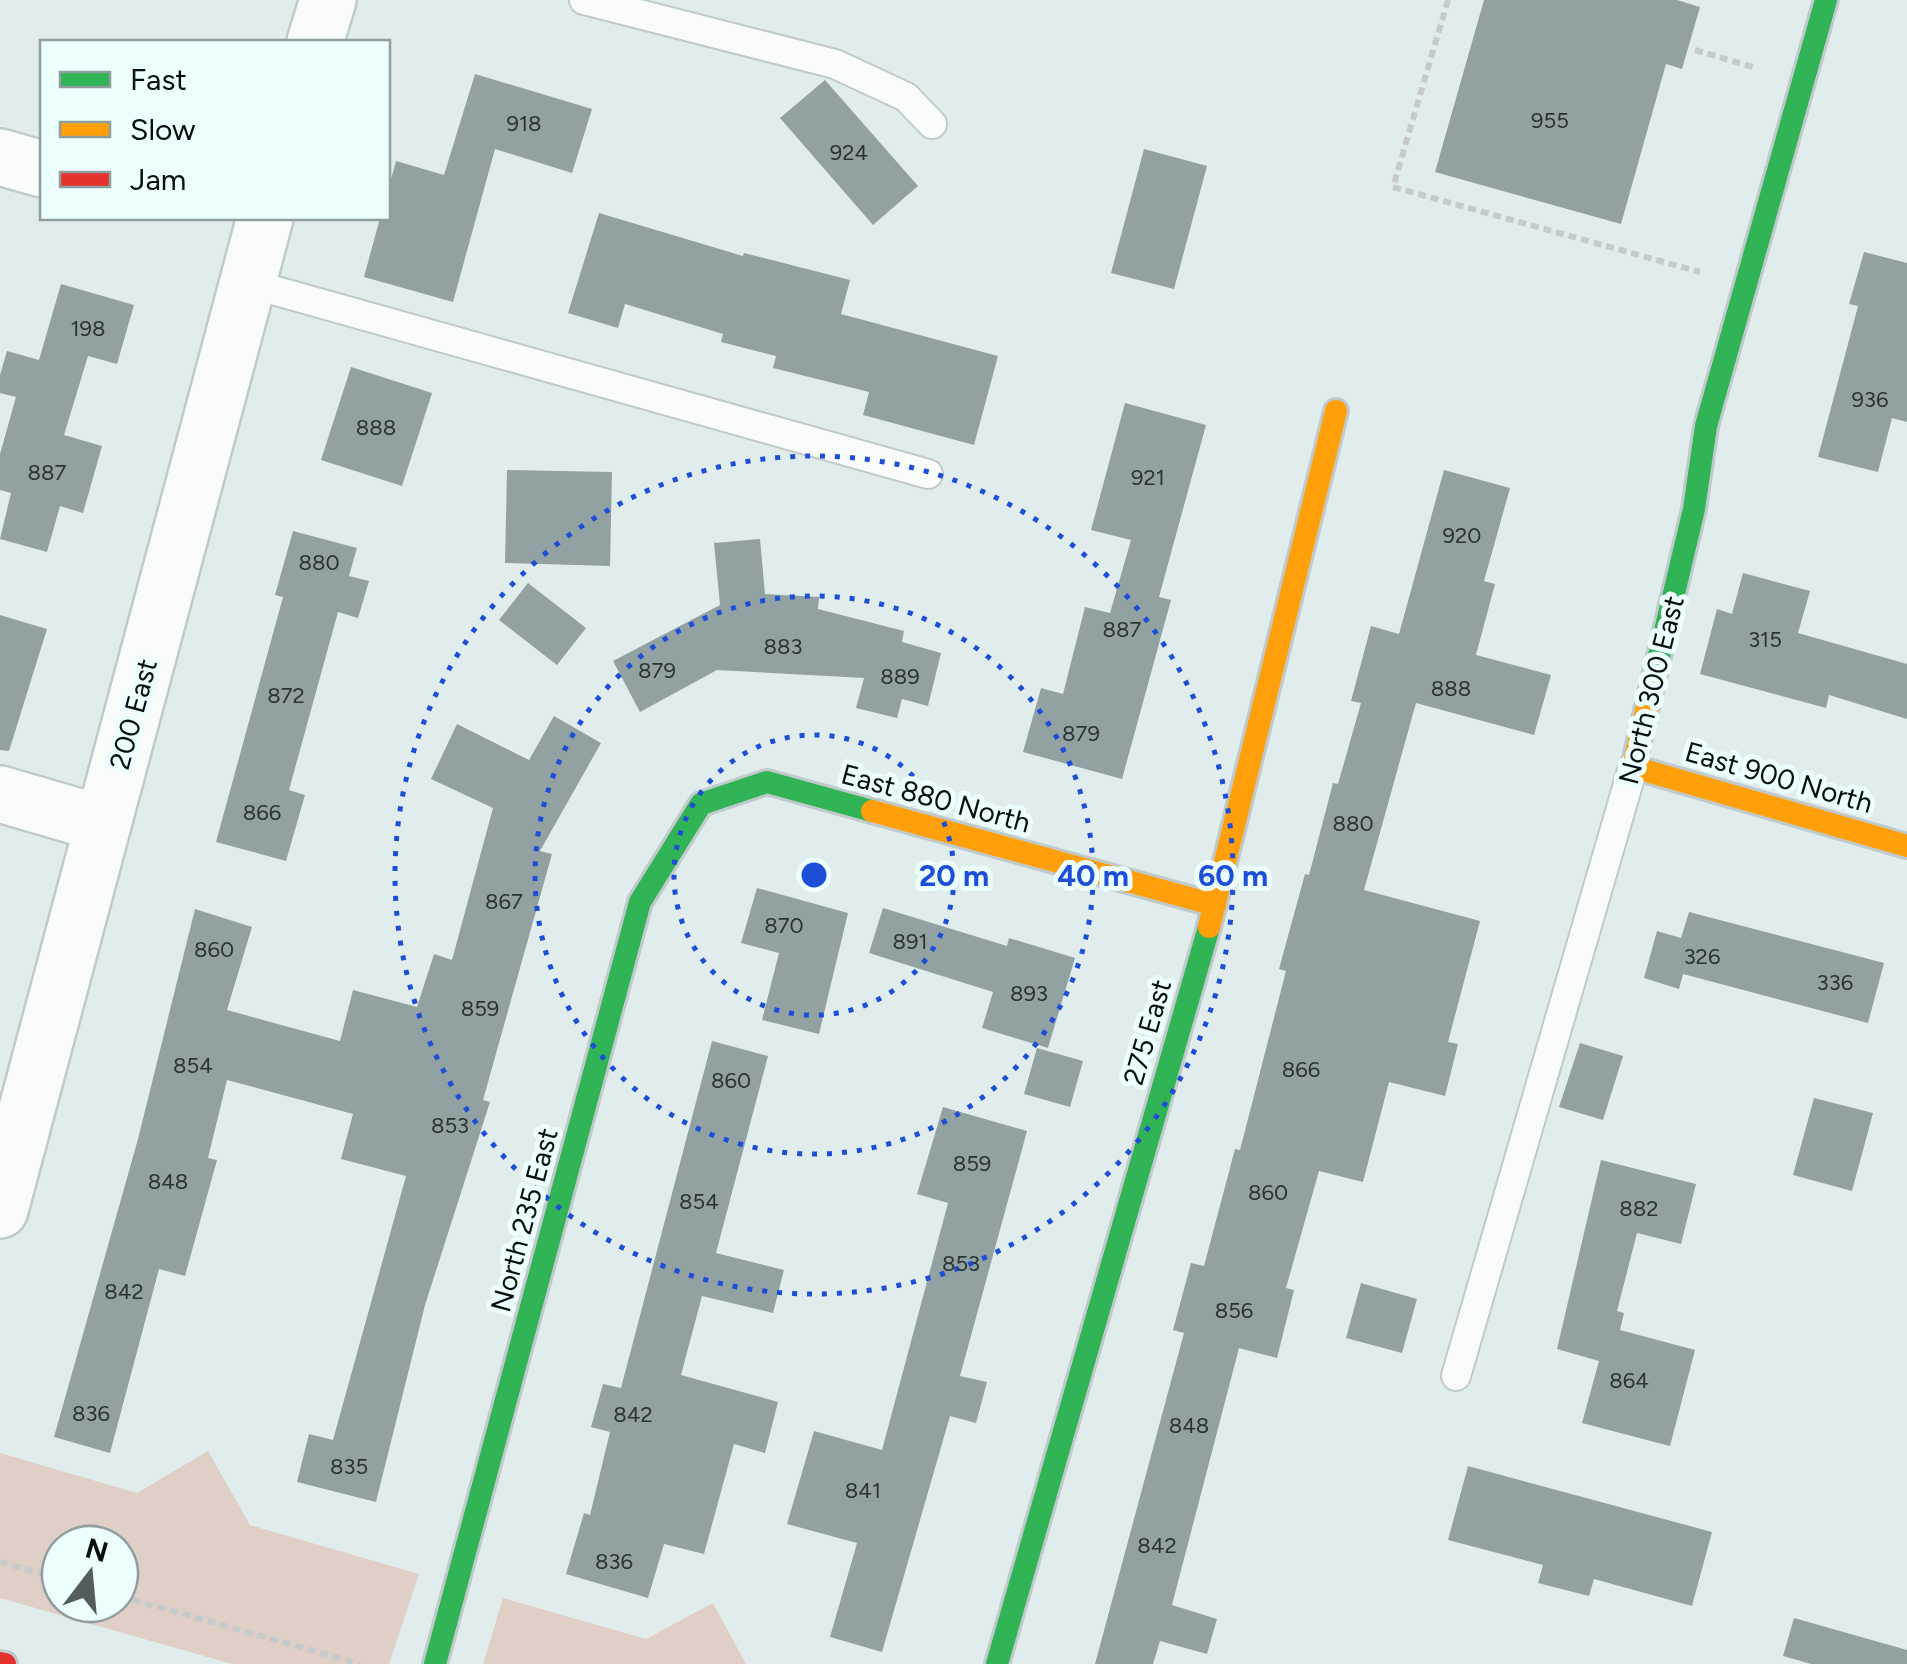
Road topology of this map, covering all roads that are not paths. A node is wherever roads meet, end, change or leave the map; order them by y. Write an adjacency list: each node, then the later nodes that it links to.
1 (328, 0): 4 (street)
2 (584, 0): 5 (lane)
3 (1826, 0): 12 (street, North 300 East)
4 (316, 40)
5 (932, 124)
6 (0, 156): 7 (street)
7 (40, 167)
8 (247, 222): 9 (street, 200 East)
9 (248, 283): 11 (lane); 15 (street, 200 East)
10 (1336, 411): 17 (street, 275 East)
11 (928, 474)
12 (1634, 767): 16 (street, East 900 North); 19 (lane, North 300 East)
13 (0, 794): 15 (street)
14 (701, 804): 17 (street, East 880 North); 20 (street, North 235 East)
15 (103, 824): 18 (street, 200 East)
16 (1907, 846)
17 (1215, 906): 21 (street, 275 East)
18 (0, 1210)
19 (1456, 1376)
20 (435, 1664)
21 (998, 1664)

